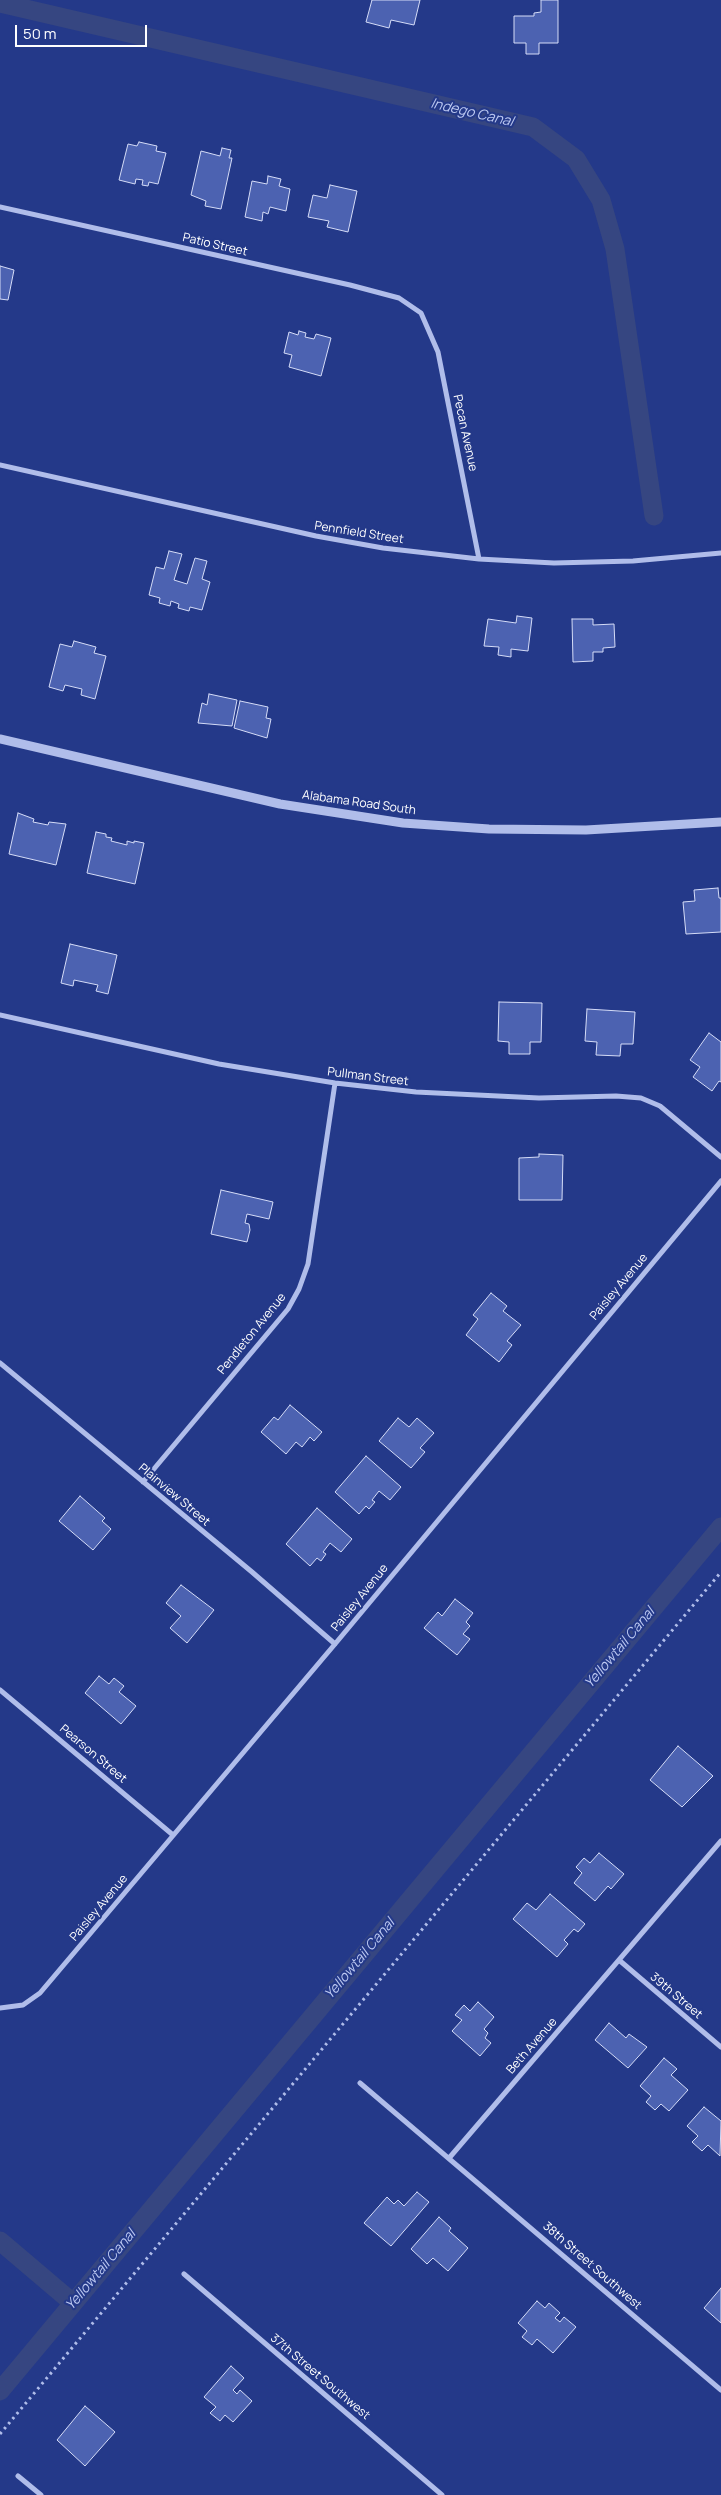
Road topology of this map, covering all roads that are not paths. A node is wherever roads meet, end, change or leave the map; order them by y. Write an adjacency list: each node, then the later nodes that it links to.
1 (0, 207): 2 (street, Patio Street)
2 (421, 313): 5 (street, Pecan Avenue)
3 (0, 465): 5 (street, Pennfield Street)
4 (721, 553): 5 (street, Pennfield Street)
5 (480, 559)
6 (0, 739): 7 (street, Alabama Road South)
7 (721, 822)
8 (0, 1015): 9 (street, Pullman Street)
9 (335, 1083): 10 (street, Pullman Street); 13 (street, Pendleton Avenue)
10 (721, 1157)
11 (721, 1181): 14 (street, Paisley Avenue)
12 (0, 1363): 13 (street, Plainview Street)
13 (143, 1482): 14 (street, Plainview Street)
14 (335, 1644): 16 (street, Paisley Avenue)
15 (0, 1690): 16 (street, Pearson Street)
16 (173, 1834): 19 (street, Paisley Avenue)
17 (721, 1841): 18 (street, Beth Avenue)
18 (619, 1960): 20 (street, 39th Street); 22 (street, Beth Avenue)
19 (0, 2008)
20 (721, 2047)
21 (360, 2083): 22 (street)
22 (450, 2157): 24 (street, 38th Street Southwest)
23 (184, 2274): 27 (street, 37th Street Southwest)
24 (721, 2390)
25 (18, 2476): 26 (street)
26 (41, 2495)
27 (442, 2495)

